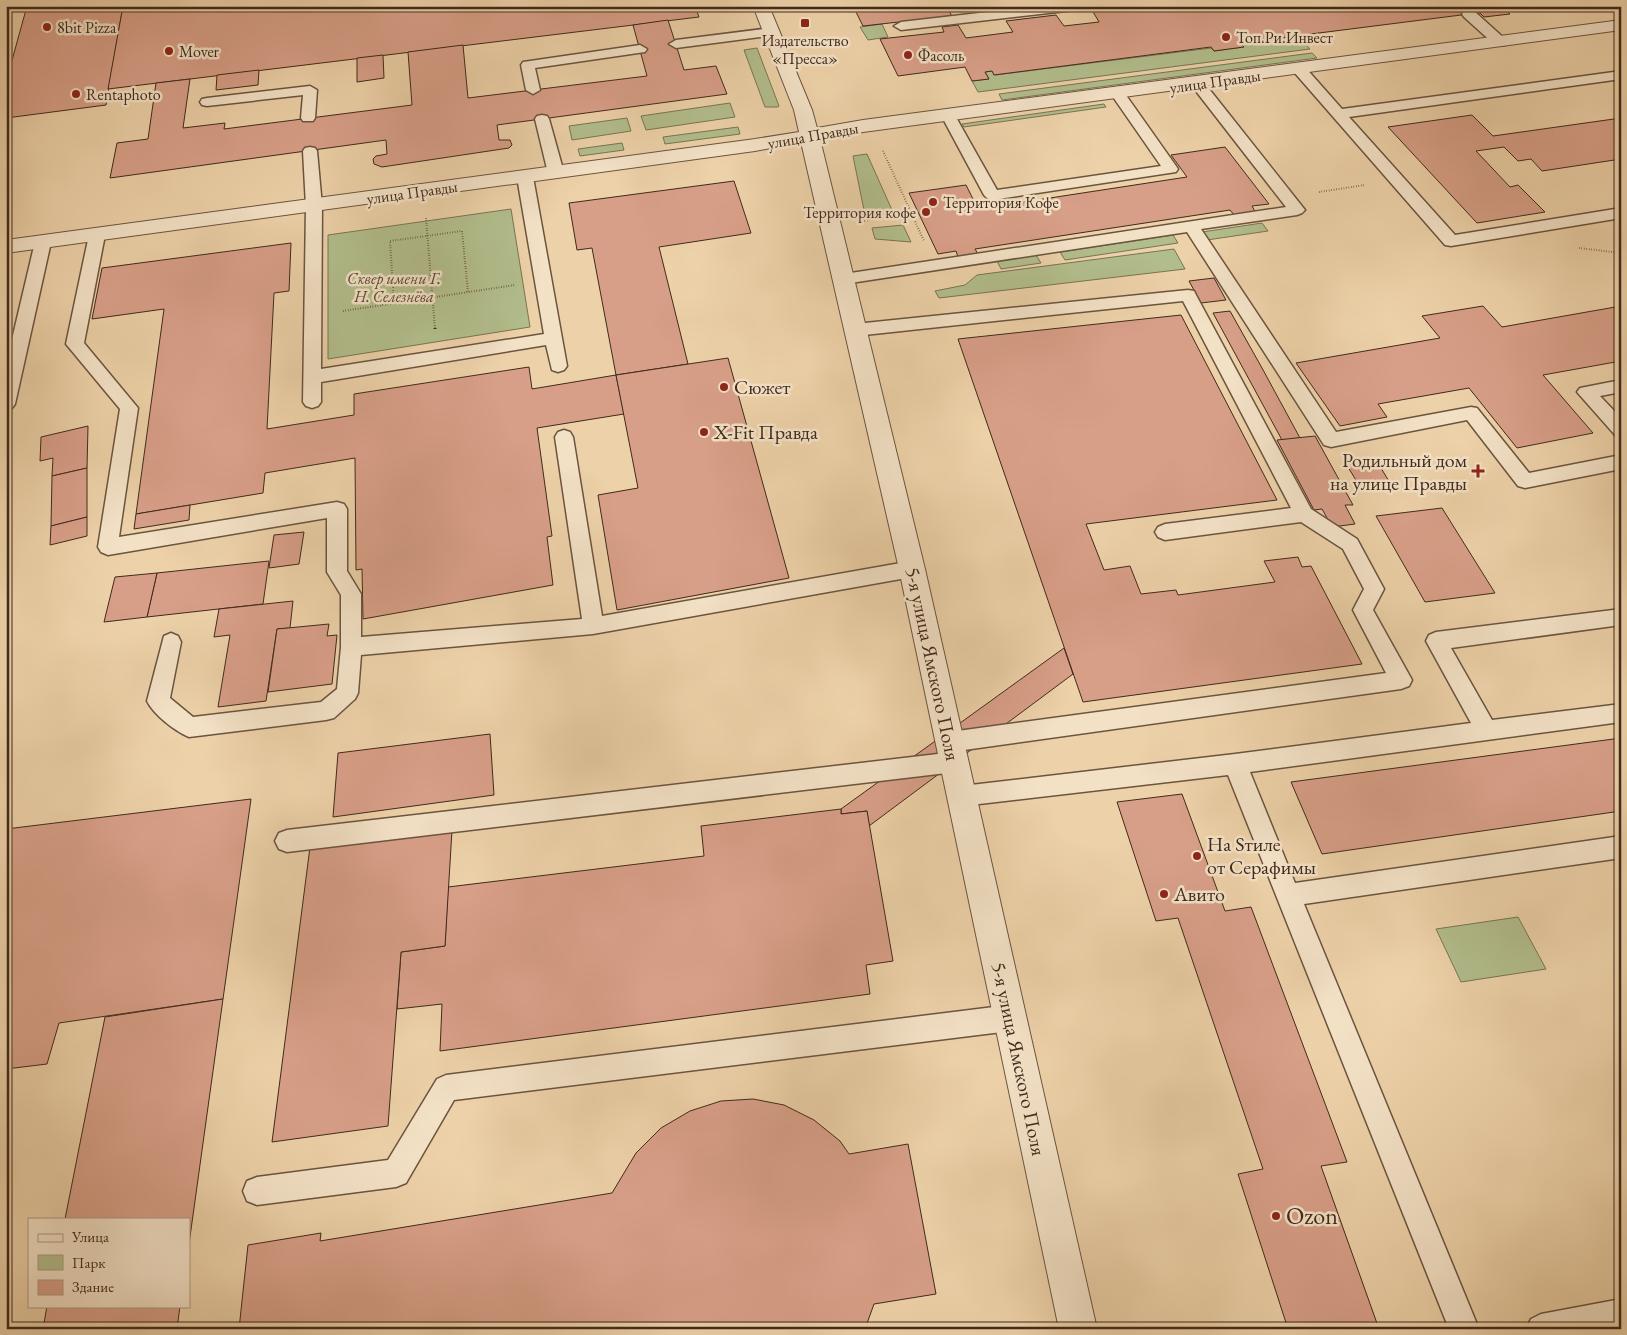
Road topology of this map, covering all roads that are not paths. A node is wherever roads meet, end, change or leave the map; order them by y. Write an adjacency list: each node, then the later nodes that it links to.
1 (761, 6): 7 (street, 5-я улица Ямского Поля)
2 (1075, 6): 6 (lane)
3 (1470, 14): 8 (lane)
4 (1455, 16): 8 (lane)
5 (1621, 25): 8 (street, улица Правды)
6 (901, 26)
7 (771, 32): 9 (lane); 21 (street, 5-я улица Ямского Поля)
8 (1493, 43): 11 (street, улица Правды)
9 (676, 44)
10 (640, 49): 14 (lane)
11 (1299, 69): 13 (street, улица Правды); 17 (lane)
12 (1621, 75): 17 (lane)
13 (1197, 83): 15 (street, улица Правды); 27 (lane)
14 (534, 90)
15 (1118, 94): 18 (street, улица Правды); 18 (lane)
16 (207, 102): 19 (lane)
17 (1339, 114): 26 (lane)
18 (948, 115): 21 (street, улица Правды)
19 (308, 118)
20 (542, 119): 23 (lane)
21 (809, 136): 23 (street, улица Правды); 31 (street, 5-я улица Ямского Поля)
22 (310, 151): 25 (lane)
23 (556, 173): 24 (street, улица Правды)
24 (525, 177): 25 (street, улица Правды); 33 (lane)
25 (314, 206): 28 (street, улица Правды); 35 (lane)
26 (1621, 213)
27 (1191, 226): 31 (lane); 42 (lane)
28 (97, 235): 29 (street, улица Правды); 50 (lane)
29 (43, 242): 30 (street, улица Правды); 38 (lane)
30 (6, 247)
31 (844, 279): 32 (street, 5-я улица Ямского Поля)
32 (855, 330): 44 (lane); 46 (street, 5-я улица Ямского Поля)
33 (553, 338): 34 (lane); 35 (lane)
34 (558, 366)
35 (312, 376): 37 (lane)
36 (1621, 386): 39 (lane)
37 (312, 402)
38 (6, 404)
39 (1621, 430)
40 (564, 437): 48 (lane)
41 (1621, 462): 42 (lane)
42 (1601, 466): 43 (lane)
43 (1621, 481)
44 (1304, 514): 45 (lane); 53 (lane)
45 (1165, 532)
46 (912, 569): 48 (lane); 53 (street, 5-я улица Ямского Поля)
47 (1621, 618): 52 (lane)
48 (593, 626): 50 (lane)
49 (171, 642): 50 (lane)
50 (351, 647)
51 (1621, 713): 52 (lane)
52 (1486, 730): 54 (lane)
53 (952, 752): 55 (street, 5-я улица Ямского Поля); 56 (lane)
54 (1236, 764): 55 (lane); 58 (lane)
55 (962, 796): 59 (street, 5-я улица Ямского Поля)
56 (287, 841)
57 (1621, 847): 58 (lane)
58 (1288, 895): 63 (lane)
59 (1010, 1018): 60 (lane); 62 (street, 5-я улица Ямского Поля)
60 (257, 1191)
61 (1606, 1320): 64 (lane)
62 (1078, 1329)
63 (1464, 1329)
64 (1542, 1329)

